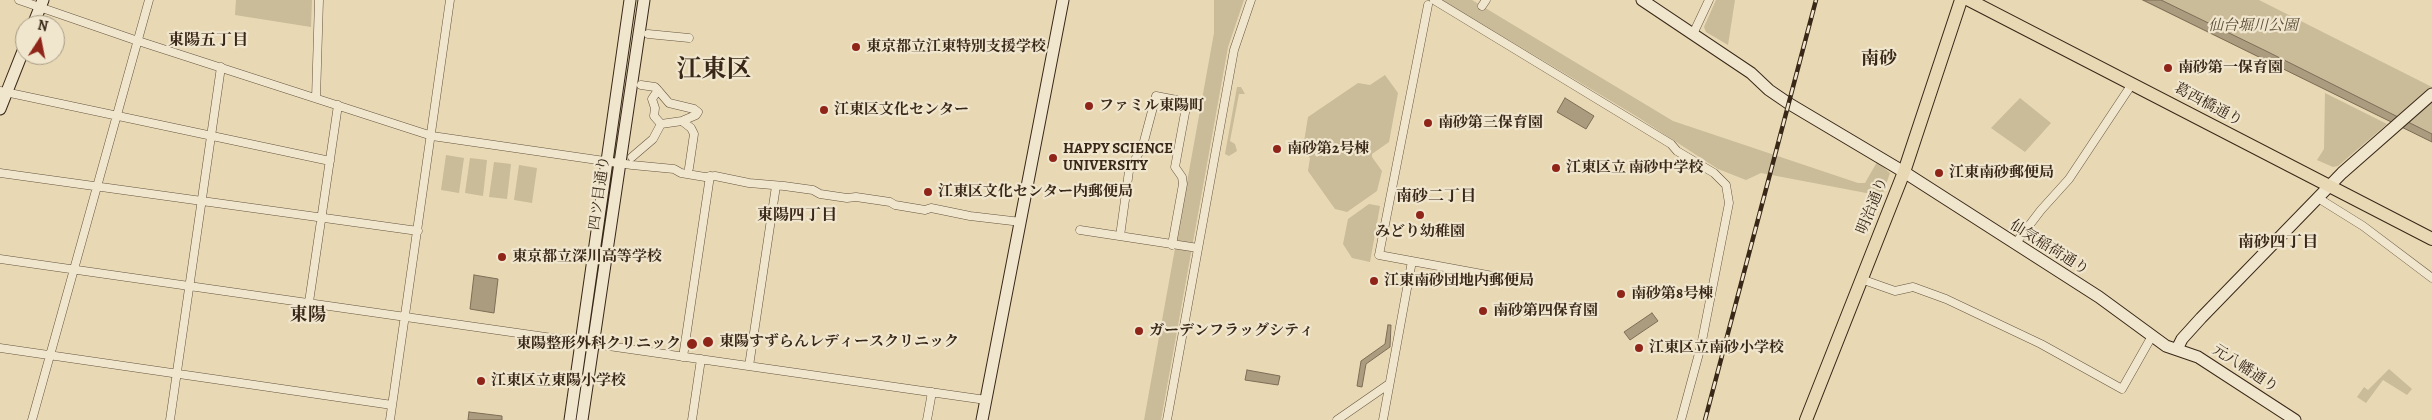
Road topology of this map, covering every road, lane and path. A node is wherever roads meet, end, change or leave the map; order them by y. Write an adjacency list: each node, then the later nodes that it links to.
1 (19, 0): 14 (street)
2 (149, 0): 18 (street)
3 (319, 0): 26 (street)
4 (450, 0): 32 (street)
5 (630, 0): 36 (street, 四ツ目通り)
6 (644, 0): 37 (street, 四ツ目通り)
7 (1063, 0): 48 (street)
8 (1251, 0): 55 (street)
9 (1709, 0): 16 (street)
10 (1961, 0): 39 (main road, 明治通り)
11 (1969, 0): 21 (main road, 葛西橋通り)
12 (1645, 1): 16 (street, 仙気稲荷通り)
13 (1431, 2): 57 (street); 90 (street)
14 (42, 4): 18 (street)
15 (648, 34): 17 (street)
16 (1693, 34): 39 (street, 仙気稲荷通り)
17 (689, 38)
18 (138, 41): 20 (street); 29 (street)
19 (16, 65): 24 (street)
20 (221, 67): 26 (street); 33 (street)
21 (2132, 84): 44 (main road, 葛西橋通り); 54 (street)
22 (641, 85): 23 (street)
23 (658, 90): 30 (street); 31 (street)
24 (3, 92): 28 (street); 29 (street)
25 (2432, 94): 44 (street)
26 (316, 98): 27 (street)
27 (338, 105): 32 (street); 35 (street)
28 (0, 109)
29 (116, 117): 33 (street); 43 (street)
30 (682, 122): 31 (street); 38 (street)
31 (661, 124): 34 (street)
32 (432, 136): 36 (street); 50 (street)
33 (211, 137): 35 (street); 46 (street)
34 (632, 157)
35 (330, 161): 47 (street)
36 (606, 161): 37 (street); 66 (street, 四ツ目通り)
37 (620, 163): 41 (street); 67 (street, 四ツ目通り)
38 (689, 168)
39 (1904, 172): 54 (street, 仙気稲荷通り); 61 (main road, 明治通り)
40 (0, 173): 43 (street)
41 (710, 176): 42 (street); 71 (street)
42 (776, 186): 48 (street); 73 (street)
43 (97, 187): 46 (street); 58 (street)
44 (2330, 187): 45 (street); 52 (main road, 葛西橋通り)
45 (2318, 198): 60 (street); 69 (street)
46 (202, 201): 47 (street); 62 (street)
47 (321, 218): 50 (street); 63 (street)
48 (1021, 222): 77 (street)
49 (1080, 230): 51 (street)
50 (418, 232): 64 (street)
51 (1120, 236): 53 (street); 53 (street)
52 (2432, 239)
53 (1172, 244): 55 (street)
54 (2015, 244): 65 (street, 仙気稲荷通り)
55 (1198, 248): 87 (street)
56 (0, 259): 58 (street)
57 (1412, 261): 59 (street); 75 (street)
58 (74, 269): 62 (street); 70 (street)
59 (1509, 278)
60 (2432, 278)
61 (1862, 279): 65 (street); 91 (main road, 明治通り)
62 (190, 285): 63 (street); 74 (street)
63 (309, 302): 64 (street)
64 (406, 316): 66 (street); 78 (street)
65 (2152, 336): 69 (street, 仙気稲荷通り)
66 (581, 341): 67 (street); 82 (street, 四ツ目通り)
67 (593, 343): 71 (street); 83 (street, 四ツ目通り)
68 (0, 348): 70 (street)
69 (2177, 349): 92 (street, 元八幡通り)
70 (50, 356): 74 (street); 79 (street)
71 (683, 357): 72 (street)
72 (700, 359): 73 (street); 84 (street)
73 (749, 366): 76 (street)
74 (176, 375): 78 (street); 80 (street)
75 (1389, 384): 88 (street); 89 (street)
76 (932, 392): 77 (street); 85 (street)
77 (986, 400): 86 (street)
78 (392, 405): 81 (street)
79 (32, 420)
80 (170, 420)
81 (390, 420)
82 (570, 420)
83 (582, 420)
84 (692, 420)
85 (927, 420)
86 (982, 420)
87 (1167, 420)
88 (1337, 420)
89 (1383, 420)
90 (1681, 420)
91 (1806, 420)
92 (2294, 420)

